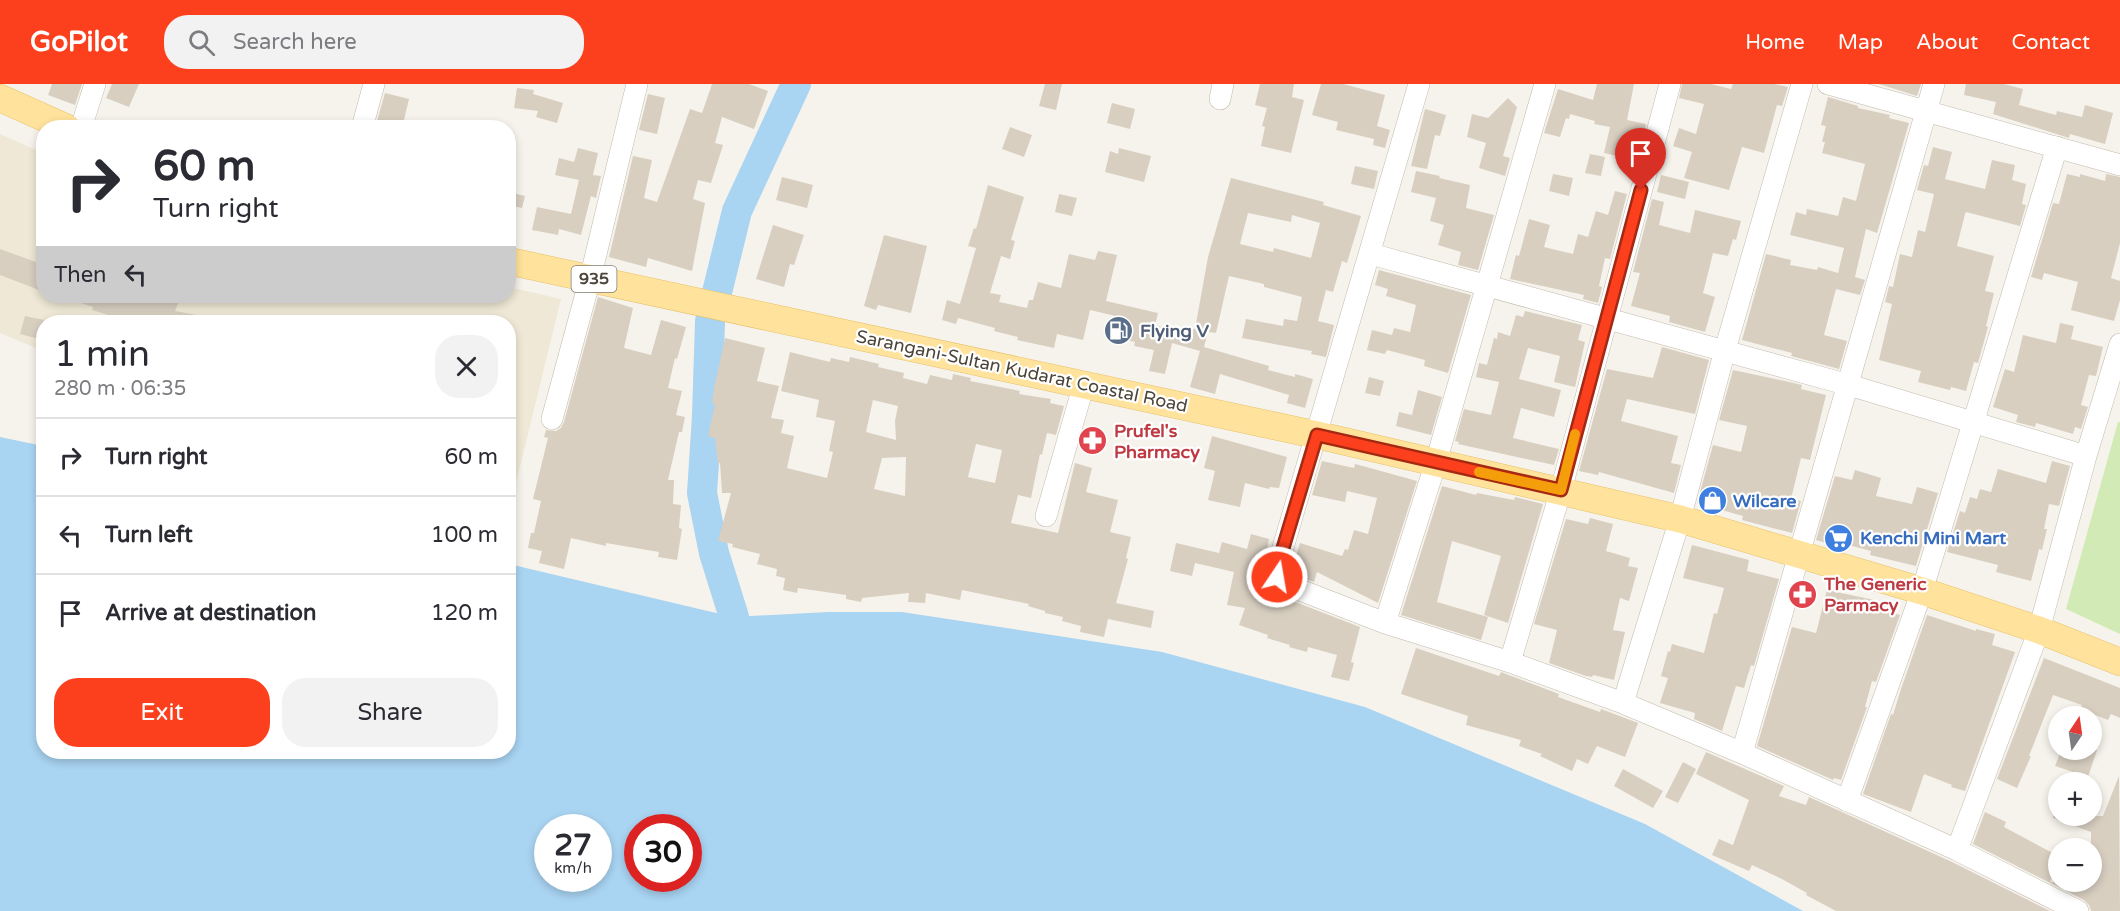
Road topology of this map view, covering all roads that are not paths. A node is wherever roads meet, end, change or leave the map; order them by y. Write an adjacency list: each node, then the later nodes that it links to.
1 (95, 84): 13 (street)
2 (374, 84): 14 (street)
3 (637, 84): 19 (street)
4 (1419, 84): 17 (street)
5 (1545, 84): 20 (street)
6 (1670, 84): 21 (street)
7 (1802, 84): 23 (street)
8 (1828, 84): 11 (street)
9 (1934, 84): 11 (street)
10 (0, 98): 12 (main road)
11 (1927, 110): 15 (street); 25 (street)
12 (49, 120)
13 (84, 120)
14 (364, 120)
15 (2057, 147): 16 (street); 27 (street)
16 (2120, 165)
17 (1371, 254): 20 (street); 28 (street)
18 (516, 263): 19 (main road, Sarangani-Sultan Kudarat Coastal Road / 935)
19 (590, 279): 24 (main road, Sarangani-Sultan Kudarat Coastal Road / 935); 26 (street)
20 (1488, 286): 21 (street); 30 (street)
21 (1606, 318): 23 (street); 31 (street)
22 (2120, 344): 29 (street)
23 (1725, 350): 25 (street); 33 (street)
24 (1084, 384): 28 (main road, Sarangani-Sultan Kudarat Coastal Road / 935); 32 (street)
25 (1849, 385): 27 (street); 34 (street)
26 (552, 419)
27 (1974, 421): 29 (street); 35 (street)
28 (1317, 435): 30 (main road, Sarangani-Sultan Kudarat Coastal Road / 935); 36 (street)
29 (2086, 456): 37 (street)
30 (1436, 462): 31 (main road, Sarangani-Sultan Kudarat Coastal Road / 935); 36 (street)
31 (1561, 490): 33 (main road, Sarangani-Sultan Kudarat Coastal Road / 935); 38 (street)
32 (1046, 516)
33 (1680, 519): 34 (main road, Sarangani-Sultan Kudarat Coastal Road / 935); 40 (street)
34 (1800, 555): 35 (main road, Sarangani-Sultan Kudarat Coastal Road / 935); 41 (street)
35 (1922, 591): 37 (main road, Sarangani-Sultan Kudarat Coastal Road / 935); 42 (street)
36 (1385, 623): 38 (street)
37 (2039, 630): 39 (main road, Sarangani-Sultan Kudarat Coastal Road / 935); 43 (street)
38 (1510, 662): 40 (street)
39 (2120, 662)
40 (1623, 703): 41 (street)
41 (1742, 753): 42 (street)
42 (1847, 801): 43 (street)
43 (1957, 850): 44 (street)
44 (2078, 911)

